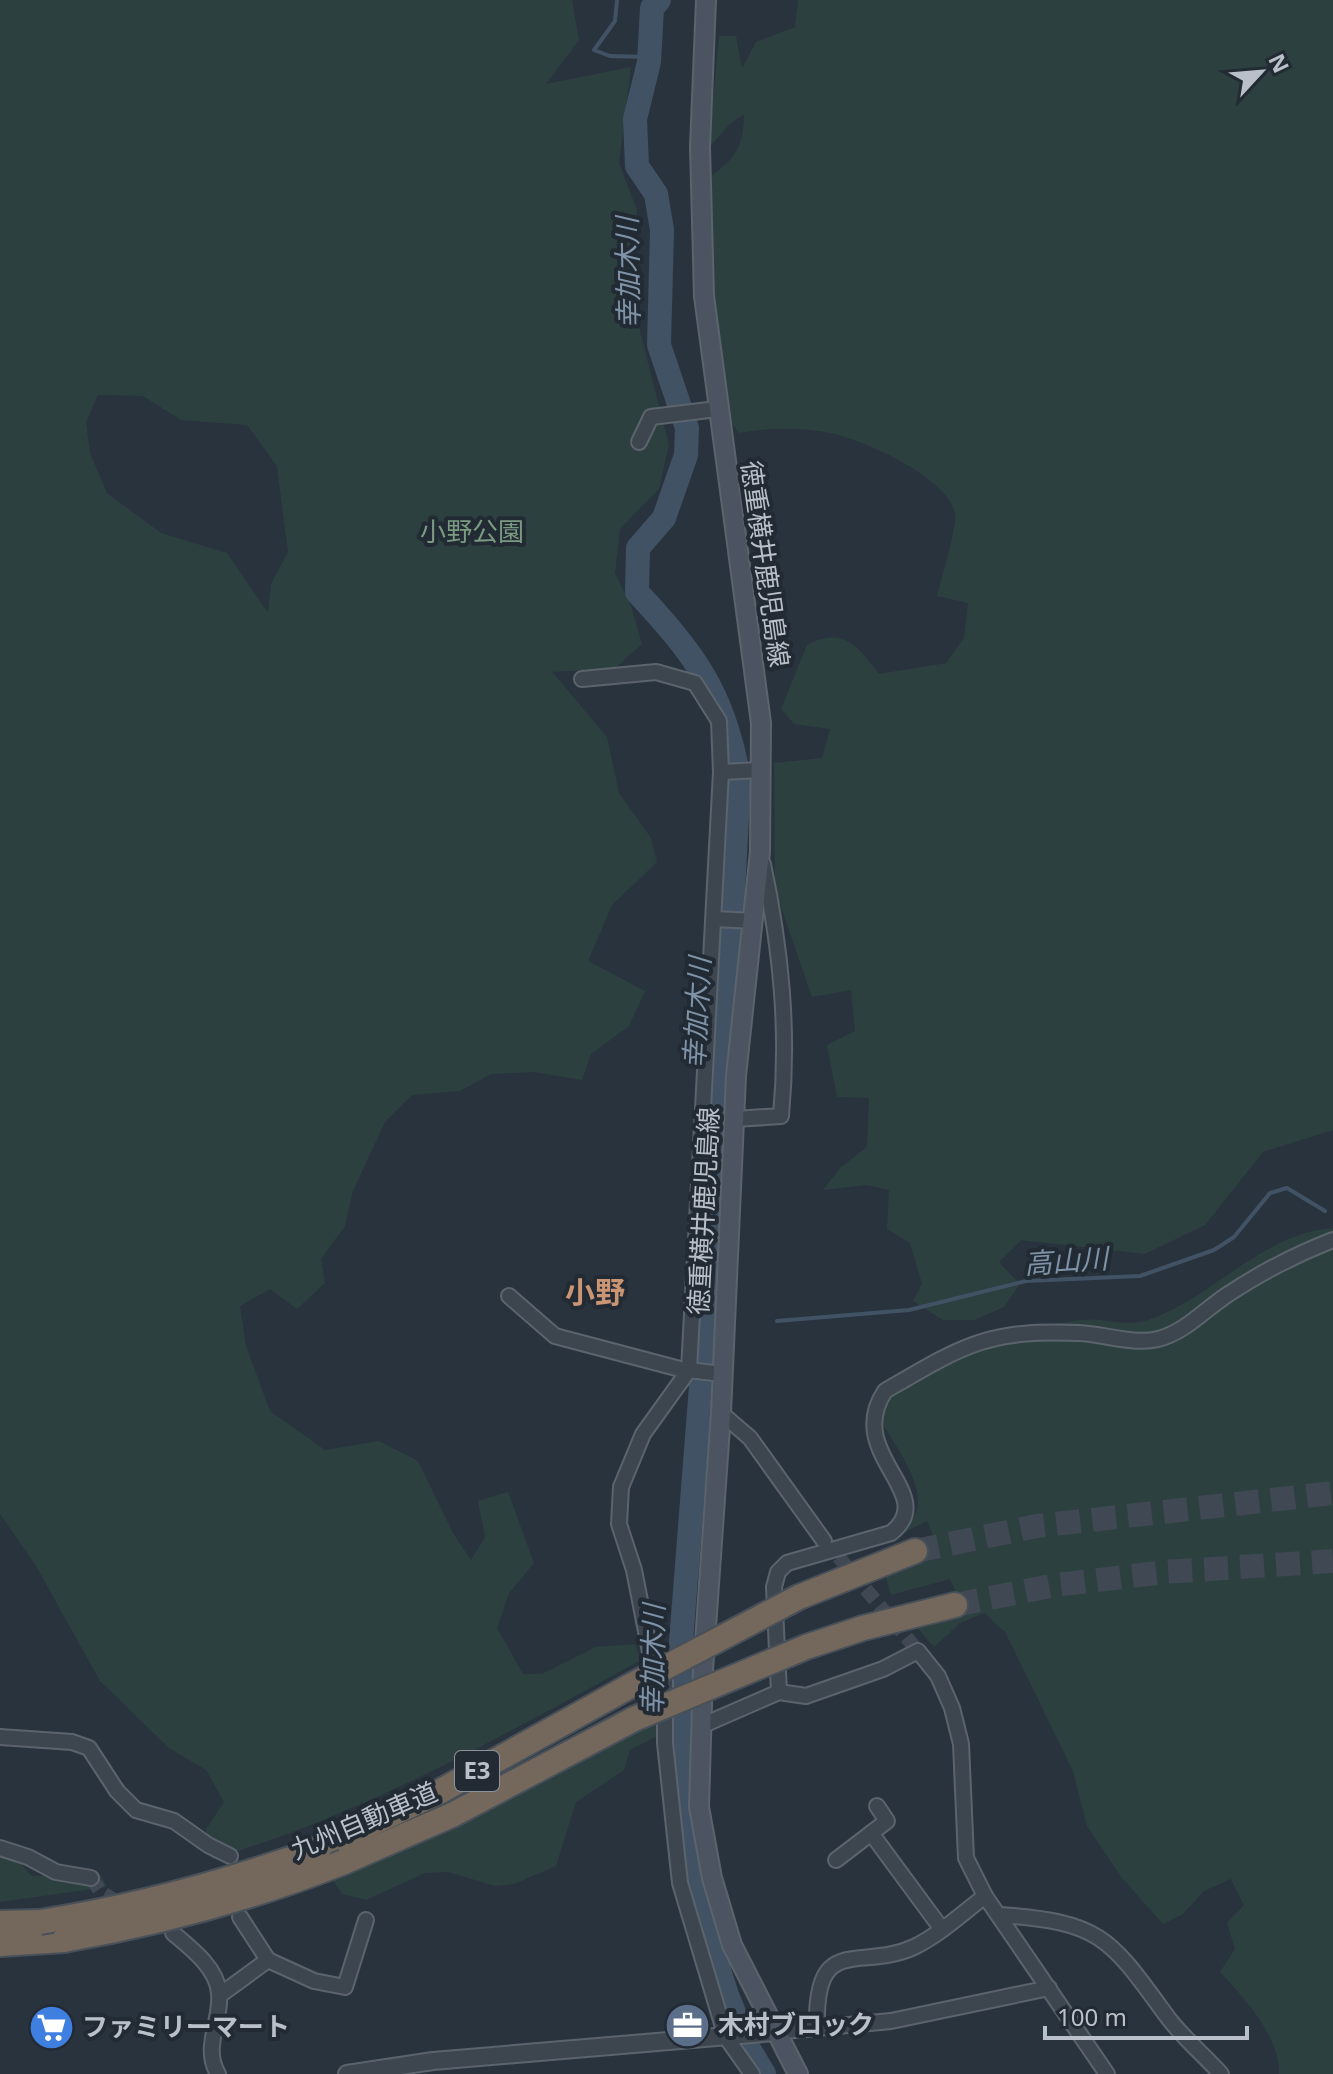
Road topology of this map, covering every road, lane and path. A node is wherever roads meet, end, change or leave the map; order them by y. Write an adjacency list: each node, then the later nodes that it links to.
1 (706, 0): 2 (main road, 徳重横井鹿児島線)
2 (717, 409): 3 (street); 5 (main road, 徳重横井鹿児島線)
3 (639, 442)
4 (582, 679): 6 (street)
5 (760, 770): 6 (street); 7 (main road, 徳重横井鹿児島線)
6 (721, 772): 8 (street)
7 (760, 852): 9 (main road, 徳重横井鹿児島線); 10 (street)
8 (715, 919): 9 (street); 13 (street)
9 (754, 921): 10 (main road, 徳重横井鹿児島線)
10 (735, 1119): 14 (main road, 徳重横井鹿児島線)
11 (1333, 1240): 21 (street)
12 (509, 1296): 13 (street)
13 (691, 1370): 14 (street); 19 (street)
14 (722, 1374): 15 (main road, 徳重横井鹿児島線)
15 (721, 1413): 16 (street); 20 (main road, 徳重横井鹿児島線)
16 (824, 1541)
17 (915, 1551): 34 (highway, 九州自動車道 / E3, bridge)
18 (955, 1605): 37 (highway, 九州自動車道 / E3, bridge)
19 (670, 1659): 20 (street); 43 (street)
20 (700, 1669): 22 (main road, 徳重横井鹿児島線)
21 (779, 1692): 22 (street); 30 (street)
22 (701, 1726): 42 (main road, 徳重横井鹿児島線)
23 (0, 1737): 27 (street)
24 (877, 1806): 25 (street)
25 (871, 1833): 28 (street); 35 (street)
26 (0, 1848): 29 (street)
27 (230, 1856)
28 (836, 1860)
29 (91, 1878)
30 (985, 1896): 31 (street); 35 (street)
31 (1001, 1915): 39 (street); 49 (street)
32 (240, 1917): 38 (street)
33 (366, 1920): 38 (street)
34 (0, 1923)
35 (941, 1928): 41 (street)
36 (173, 1933): 40 (street)
37 (0, 1944)
38 (268, 1960): 40 (street)
39 (1049, 1988): 41 (street); 48 (street)
40 (220, 1995): 44 (street)
41 (817, 2029): 42 (street)
42 (767, 2032): 43 (street); 47 (main road, 徳重横井鹿児島線)
43 (731, 2036): 45 (street); 46 (street)
44 (218, 2074)
45 (347, 2074)
46 (752, 2074)
47 (798, 2074)
48 (1107, 2074)
49 (1221, 2074)

